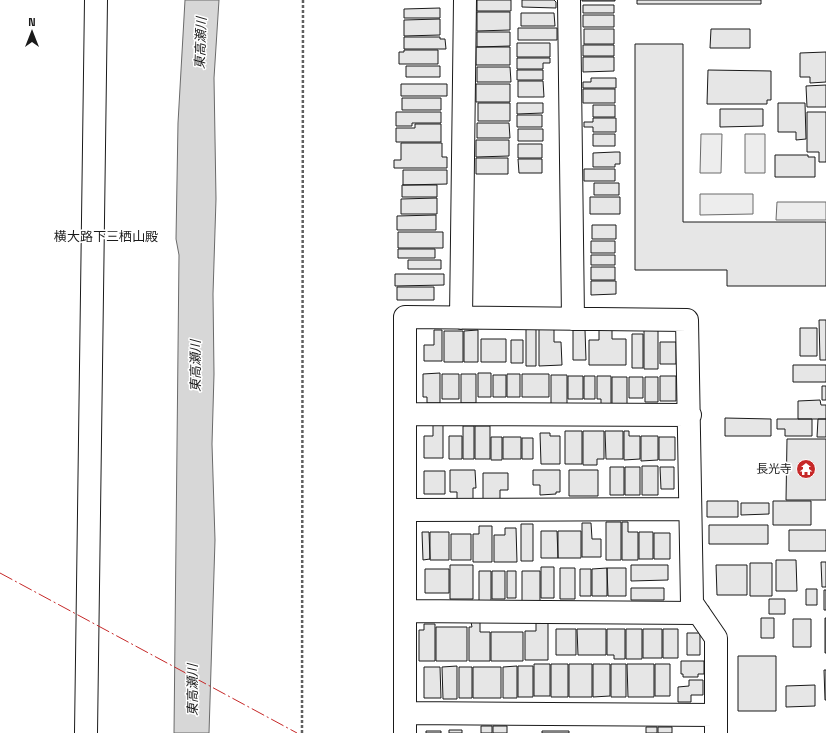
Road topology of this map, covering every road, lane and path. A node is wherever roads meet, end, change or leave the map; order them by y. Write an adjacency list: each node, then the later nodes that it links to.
1 (96, 0): 15 (street)
2 (303, 0): 16 (path)
3 (465, 0): 5 (street)
4 (569, 0): 6 (street)
5 (461, 318): 6 (street); 7 (street)
6 (573, 319): 8 (street)
7 (406, 414): 8 (street); 10 (street)
8 (690, 415): 9 (street)
9 (690, 509): 10 (street); 12 (street)
10 (405, 510): 11 (street)
11 (405, 611): 12 (street); 13 (street)
12 (699, 613): 14 (street)
13 (405, 723): 14 (street)
14 (716, 724)
15 (86, 733)
16 (302, 733)

